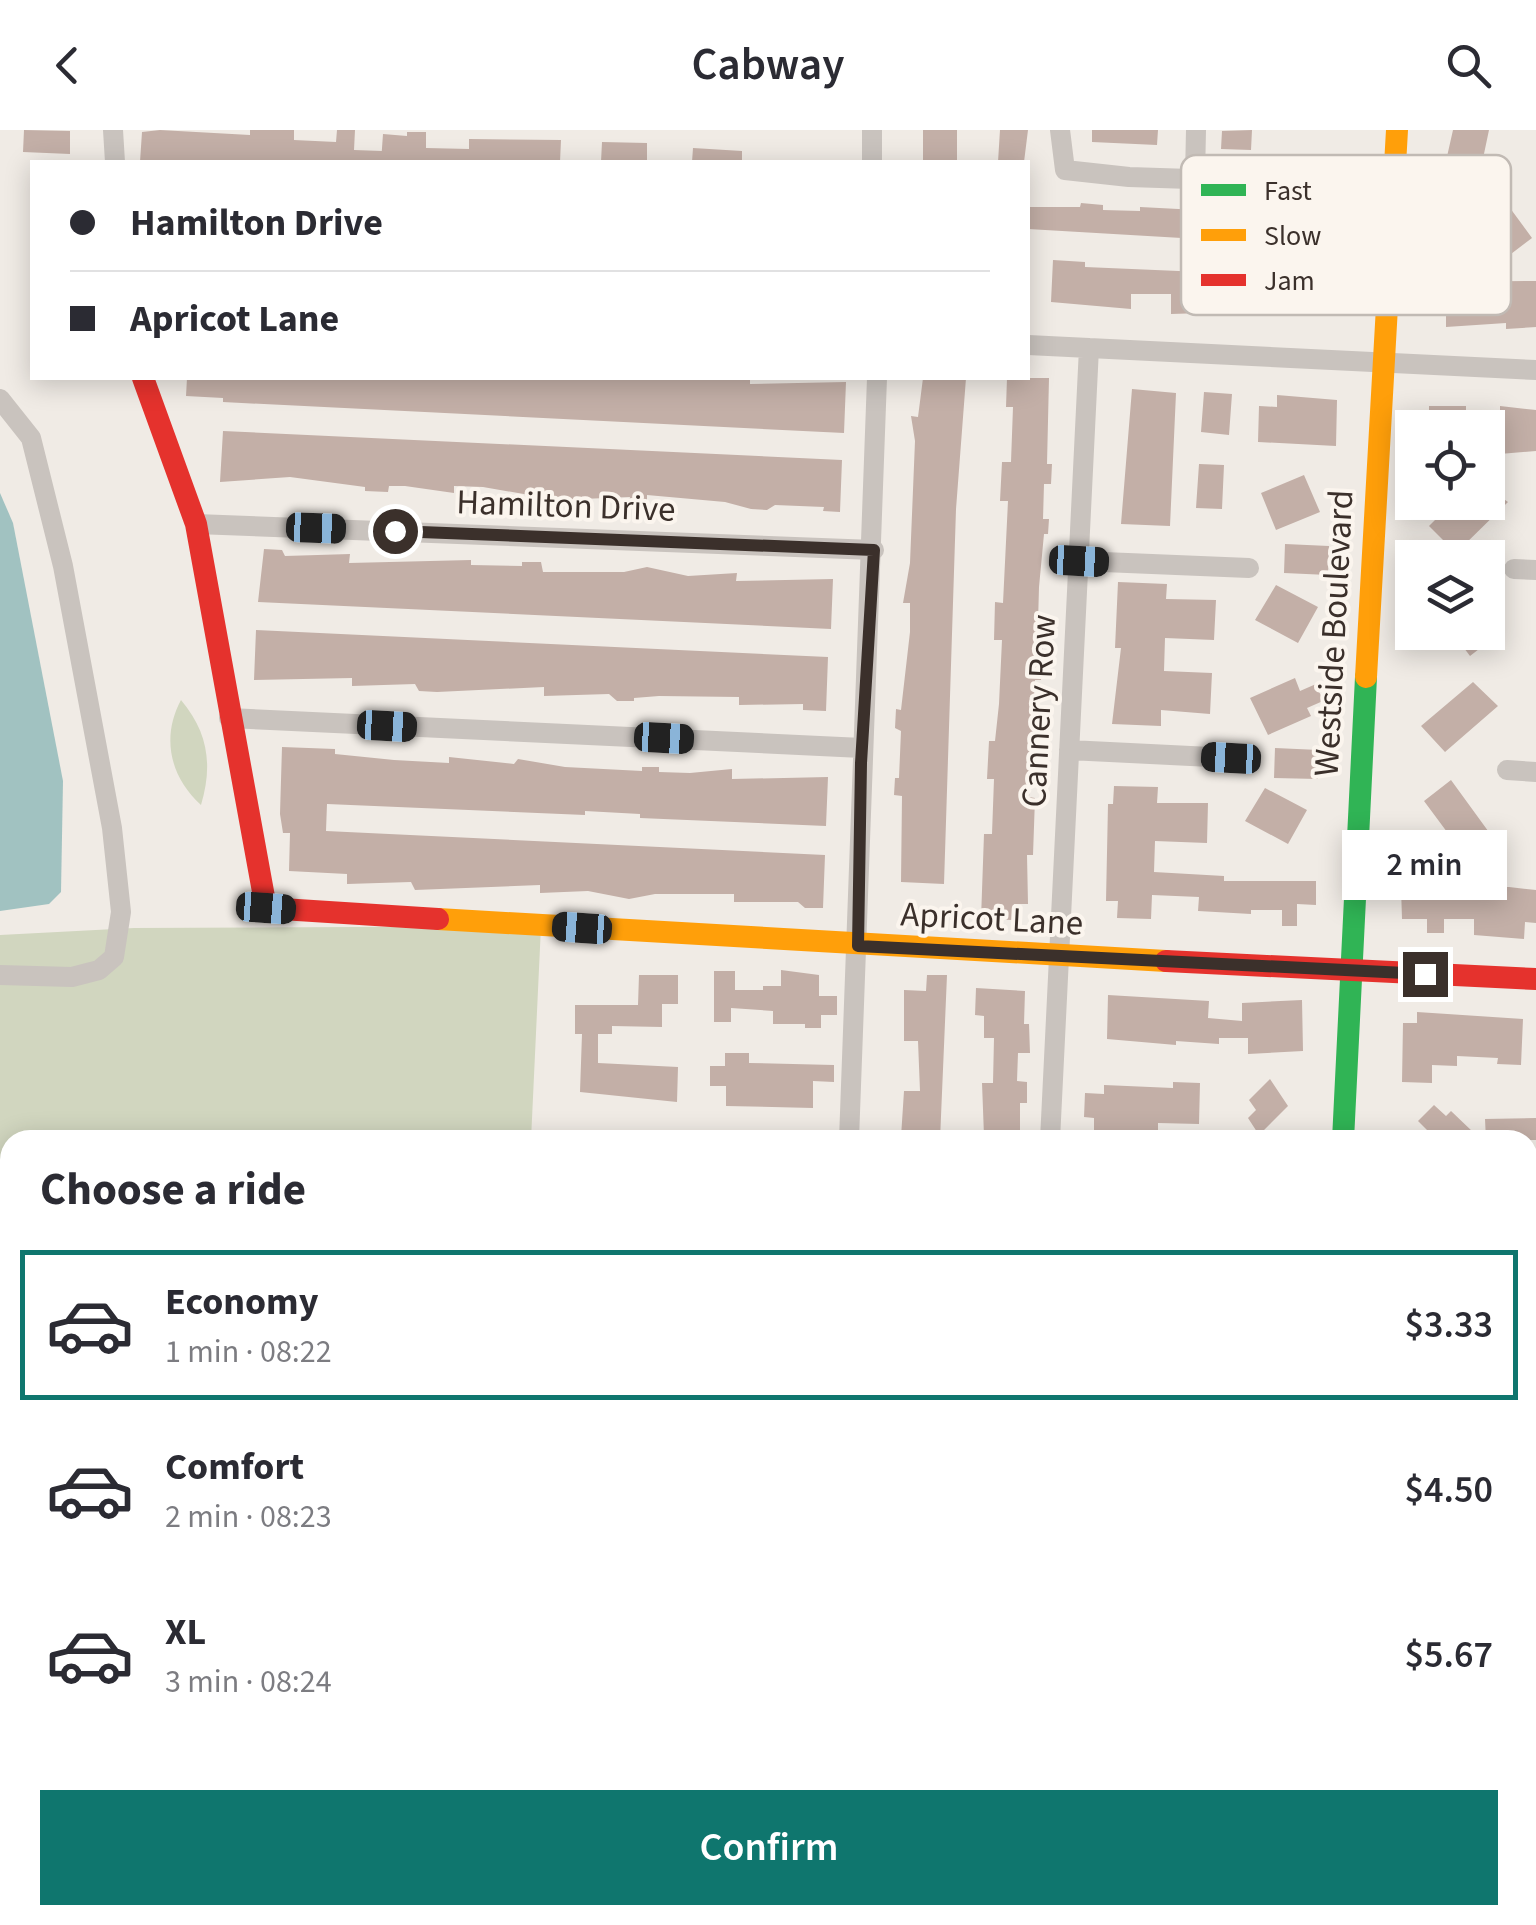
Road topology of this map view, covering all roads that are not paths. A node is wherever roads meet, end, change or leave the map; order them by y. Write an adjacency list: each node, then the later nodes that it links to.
1 (114, 130): 8 (street)
2 (872, 130): 9 (street)
3 (1060, 130): 10 (street)
4 (1196, 130): 6 (street)
5 (1397, 130): 7 (street, Westside Boulevard)
6 (1195, 155)
7 (1395, 155)
8 (115, 160)
9 (872, 160)
10 (1181, 177)
11 (1384, 315): 14 (street, Westside Boulevard)
12 (1030, 345): 13 (street)
13 (1089, 348): 14 (street); 21 (street, Cannery Row)
14 (1381, 363): 15 (street); 33 (street, Westside Boulevard)
15 (1536, 370)
16 (144, 380): 19 (street)
17 (877, 380): 20 (street)
18 (0, 399): 34 (street)
19 (196, 524): 20 (street, Hamilton Drive); 25 (street)
20 (874, 550): 26 (street)
21 (1079, 561): 22 (street); 27 (street, Cannery Row)
22 (1249, 568)
23 (1514, 569): 24 (street)
24 (1536, 570)
25 (228, 718): 26 (street); 31 (street, Apricot Lane)
26 (862, 748): 31 (street)
27 (1069, 750): 28 (street); 32 (street, Cannery Row)
28 (1231, 758)
29 (1507, 770): 30 (street)
30 (1536, 772)
31 (858, 946): 32 (street, Apricot Lane); 36 (street)
32 (1059, 957): 33 (street, Apricot Lane); 37 (street, Cannery Row)
33 (1351, 970): 35 (street, Apricot Lane); 38 (street, Westside Boulevard)
34 (0, 975)
35 (1536, 979)
36 (850, 1130)
37 (1050, 1130)
38 (1343, 1130)

